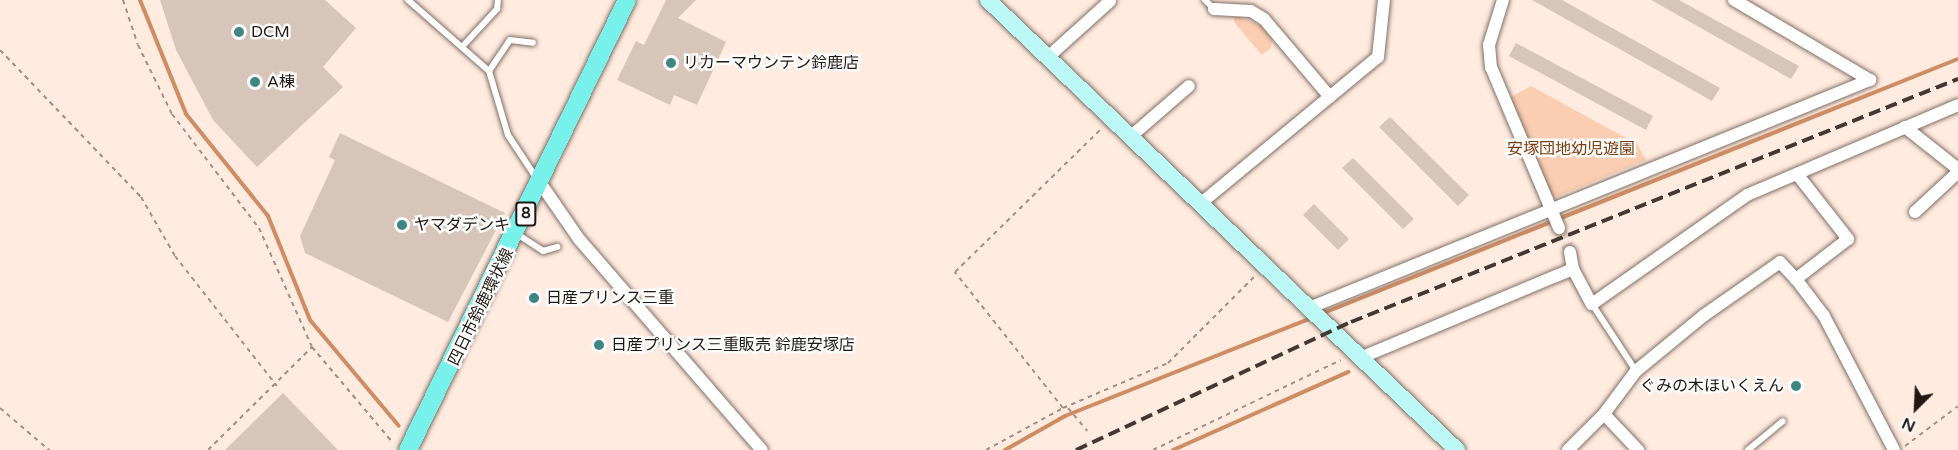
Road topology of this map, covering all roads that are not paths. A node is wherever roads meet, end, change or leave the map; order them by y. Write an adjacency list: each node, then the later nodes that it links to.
1 (408, 0): 11 (lane)
2 (498, 0): 11 (lane)
3 (627, 0): 21 (main road, 四日市鈴鹿環状線 / 8)
4 (990, 0): 12 (street)
5 (1110, 0): 12 (street)
6 (1384, 0): 15 (street)
7 (1503, 0): 24 (street)
8 (1734, 0): 24 (street)
9 (1209, 4): 15 (street)
10 (533, 43): 13 (lane)
11 (462, 47): 13 (lane)
12 (1047, 58): 18 (street)
13 (489, 71): 21 (lane)
14 (1189, 86): 18 (street)
15 (1330, 97): 22 (street)
16 (1958, 105): 17 (street)
17 (1905, 127): 19 (street); 20 (street)
18 (1129, 138): 22 (street)
19 (1958, 171): 23 (street)
20 (1797, 174): 29 (street); 30 (street)
21 (541, 184): 25 (main road, 四日市鈴鹿環状線 / 8); 37 (street)
22 (1200, 204): 31 (street)
23 (1915, 212)
24 (1554, 219): 31 (street)
25 (517, 234): 26 (lane); 36 (main road, 四日市鈴鹿環状線 / 8)
26 (557, 247)
27 (1570, 252): 28 (street)
28 (1573, 269): 30 (street); 32 (street)
29 (1796, 279): 33 (street); 42 (street)
30 (1592, 304): 33 (lane)
31 (1314, 313): 32 (street)
32 (1355, 354): 38 (street)
33 (1636, 371): 34 (street)
34 (1604, 414): 39 (street); 40 (street)
35 (1782, 421): 41 (lane)
36 (408, 450)
37 (762, 450)
38 (1457, 450)
39 (1568, 450)
40 (1638, 450)
41 (1748, 450)
42 (1894, 450)

